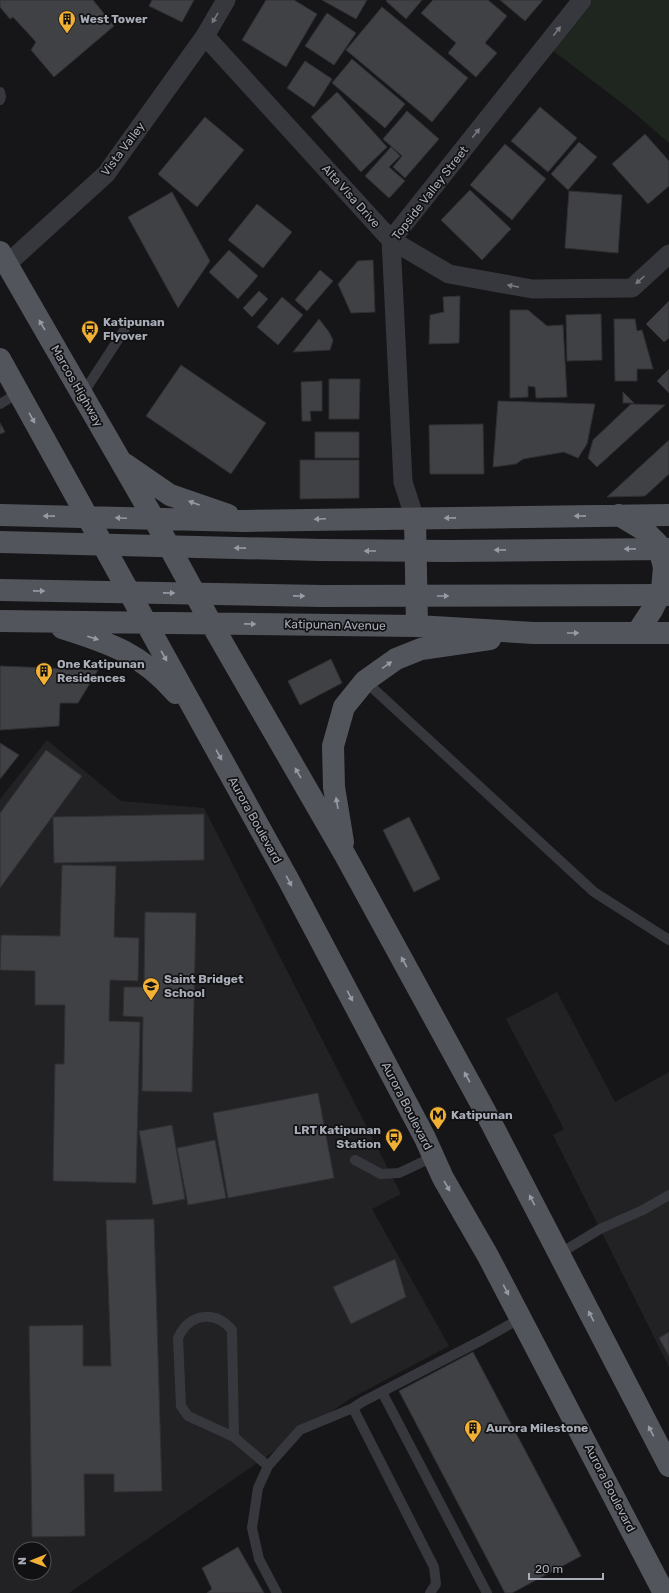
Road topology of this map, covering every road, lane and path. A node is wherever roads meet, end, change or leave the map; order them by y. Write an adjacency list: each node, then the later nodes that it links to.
1 (226, 0): 3 (street, Vista Valley, one-way to 3)
2 (582, 0): 6 (street, Topside Valley Street, one-way to 2)
3 (205, 36): 6 (street, Alta Visa Drive); 8 (street, Vista Valley)
4 (0, 92): 5 (lane)
5 (0, 100)
6 (391, 240): 7 (street, Alta Visa Drive, one-way to 6); 18 (street, Topside Valley Street)
7 (669, 254)
8 (3, 258): 11 (main road, Marcos Highway, one-way to 8)
9 (125, 330): 11 (lane)
10 (0, 359): 12 (main road)
11 (82, 395): 13 (main road, Marcos Highway)
12 (9, 398): 17 (main road, one-way to 17)
13 (120, 461): 19 (main road, Marcos Highway); 20 (main road, one-way to 13)
14 (0, 515): 17 (main road, one-way to 14)
15 (619, 515): 16 (main road); 18 (main road, one-way to 18); 31 (main road)
16 (669, 515)
17 (88, 517): 19 (main road, one-way to 17); 27 (main road, Aurora Boulevard)
18 (415, 518): 20 (main road, one-way to 20); 29 (main road)
19 (154, 520): 20 (main road); 28 (main road, Marcos Highway)
20 (244, 521)
21 (0, 542): 22 (main road, one-way to 21, bridge)
22 (669, 549)
23 (0, 590): 24 (main road, one-way to 24, bridge)
24 (669, 595)
25 (0, 621): 26 (main road, Katipunan Avenue)
26 (43, 622): 27 (main road, Katipunan Avenue); 34 (main road, one-way to 34)
27 (145, 622): 28 (main road, Katipunan Avenue); 34 (main road, Aurora Boulevard, one-way to 34)
28 (211, 623): 29 (main road, Katipunan Avenue, one-way to 29); 35 (main road, one-way to 28)
29 (417, 626): 30 (main road, Katipunan Avenue)
30 (534, 633): 31 (main road, Katipunan Avenue, one-way to 31); 33 (main road, one-way to 30)
31 (637, 633): 32 (main road, Katipunan Avenue)
32 (669, 633)
33 (365, 681): 35 (main road, one-way to 33); 36 (lane)
34 (200, 721): 37 (main road, Aurora Boulevard, one-way to 37)
35 (345, 855): 40 (main road, one-way to 35)
36 (669, 940)
37 (433, 1156): 38 (lane); 41 (main road, Aurora Boulevard, one-way to 41)
38 (355, 1160)
39 (668, 1196): 40 (lane)
40 (559, 1254): 46 (main road, one-way to 40)
41 (521, 1318): 42 (lane); 47 (main road, Aurora Boulevard)
42 (382, 1392): 43 (lane); 50 (lane)
43 (354, 1408): 45 (lane); 49 (lane)
44 (234, 1437): 44 (lane); 45 (lane)
45 (268, 1466): 48 (lane)
46 (669, 1466)
47 (664, 1584)
48 (278, 1593)
49 (430, 1593)
50 (487, 1593)

